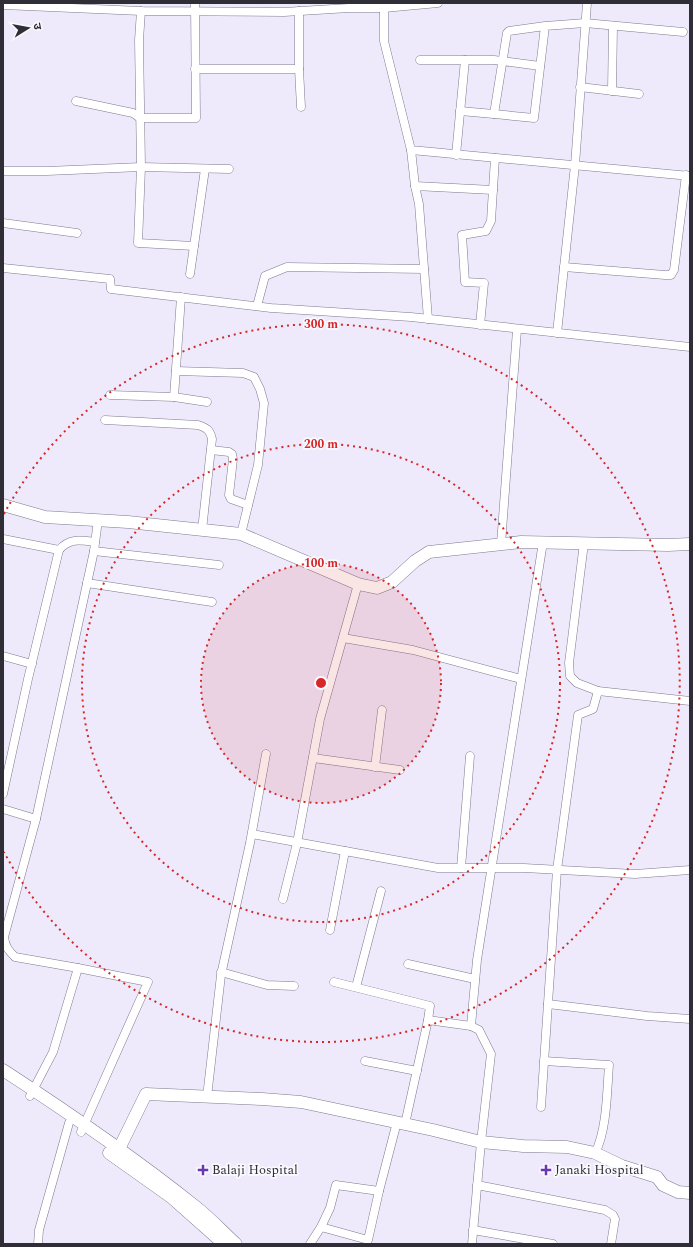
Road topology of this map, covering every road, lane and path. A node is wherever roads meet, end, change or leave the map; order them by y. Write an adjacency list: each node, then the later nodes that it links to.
1 (438, 3): 4 (street)
2 (587, 3): 9 (street)
3 (3, 5): 5 (street)
4 (384, 5): 8 (street); 27 (street)
5 (121, 7): 7 (street)
6 (195, 7): 7 (street); 8 (street); 17 (street)
7 (141, 11): 26 (street)
8 (299, 11): 18 (street)
9 (585, 23): 10 (street); 11 (street); 19 (street)
10 (545, 26): 15 (street); 16 (street)
11 (613, 26): 12 (street); 20 (street)
12 (683, 32)
13 (420, 60): 14 (street)
14 (465, 60): 15 (street); 24 (street)
15 (503, 61): 16 (street); 25 (street)
16 (540, 66): 25 (street)
17 (195, 69): 18 (street); 26 (street)
18 (299, 69): 23 (street)
19 (580, 87): 20 (street); 30 (street)
20 (612, 91): 21 (street)
21 (639, 94)
22 (76, 101): 26 (street)
23 (301, 107)
24 (460, 111): 25 (street); 28 (street)
25 (494, 114)
26 (140, 118): 31 (street)
27 (410, 150): 28 (street); 36 (street)
28 (456, 155): 29 (street)
29 (495, 158): 30 (street); 37 (street)
30 (575, 165): 35 (street); 41 (street)
31 (141, 167): 32 (street); 34 (street); 40 (street)
32 (205, 169): 33 (street); 40 (street)
33 (229, 169)
34 (3, 171)
35 (688, 176): 41 (street)
36 (415, 186): 37 (street); 43 (street)
37 (493, 190): 48 (street)
38 (3, 223): 39 (street)
39 (77, 233)
40 (194, 246): 44 (street)
41 (564, 267): 50 (street)
42 (3, 268): 45 (street)
43 (424, 269): 46 (street); 47 (street)
44 (190, 274)
45 (181, 297): 46 (street); 52 (street)
46 (257, 306): 47 (street)
47 (428, 319): 48 (street)
48 (480, 326): 49 (street)
49 (517, 330): 50 (street); 67 (street)
50 (557, 333): 51 (street)
51 (690, 348)
52 (176, 371): 54 (street); 59 (street)
53 (110, 395): 54 (street)
54 (174, 397): 55 (street)
55 (207, 402)
56 (105, 420): 57 (street)
57 (211, 450): 59 (street); 61 (street)
58 (3, 505): 60 (street)
59 (248, 505): 62 (street)
60 (98, 520): 61 (street); 64 (street)
61 (202, 530): 62 (street)
62 (241, 534): 73 (street)
63 (3, 538): 69 (street)
64 (95, 542): 69 (street); 70 (street)
65 (543, 542): 66 (street); 67 (street); 78 (street)
66 (584, 543): 68 (street); 79 (street)
67 (501, 544): 73 (street)
68 (690, 544)
69 (59, 550): 77 (street)
70 (94, 551): 71 (street); 72 (street)
71 (219, 565)
72 (87, 582): 74 (street); 89 (street)
73 (358, 584): 75 (street)
74 (212, 602)
75 (343, 638): 78 (street); 84 (street)
76 (3, 656): 77 (street)
77 (32, 664): 87 (street)
78 (521, 679): 94 (street)
79 (598, 691): 80 (street); 95 (street)
80 (690, 701)
81 (382, 710): 85 (street)
82 (266, 754): 90 (street)
83 (470, 756): 93 (street)
84 (313, 758): 85 (street); 91 (street)
85 (375, 767): 86 (street)
86 (400, 770)
87 (3, 794)
88 (3, 809): 89 (street)
89 (36, 819): 101 (street)
90 (252, 834): 91 (street); 102 (street)
91 (297, 843): 92 (street); 98 (street)
92 (345, 851): 93 (street); 99 (street)
93 (461, 868): 94 (street)
94 (492, 868): 95 (street); 103 (street)
95 (557, 870): 96 (street); 107 (street)
96 (690, 870)
97 (381, 891): 106 (street)
98 (283, 899)
99 (330, 930)
100 (408, 964): 103 (street)
101 (78, 968): 116 (street); 121 (street)
102 (221, 972): 105 (street); 117 (street)
103 (475, 979): 110 (street)
104 (334, 982): 106 (street)
105 (294, 986)
106 (356, 987): 109 (street)
107 (548, 1004): 108 (street); 112 (street)
108 (690, 1019)
109 (428, 1020): 110 (street); 114 (street)
110 (471, 1026): 122 (street)
111 (364, 1061): 114 (street)
112 (544, 1061): 118 (street); 124 (street)
113 (3, 1070): 116 (street)
114 (416, 1071): 120 (street)
115 (3, 1078): 116 (street)
116 (32, 1093): 119 (street); 121 (street)
117 (207, 1097): 120 (street); 123 (street)
118 (540, 1107)
119 (69, 1123): 121 (street); 131 (street)
120 (401, 1123): 122 (street); 126 (street)
121 (83, 1128): 123 (street)
122 (481, 1142): 124 (street); 125 (street)
123 (117, 1153): 130 (street); 132 (street)
124 (595, 1153): 127 (street)
125 (477, 1185): 129 (street); 136 (street)
126 (380, 1191): 128 (street); 128 (street)
127 (690, 1194)
128 (321, 1227): 133 (street)
129 (473, 1230): 134 (street); 135 (street)
130 (222, 1243)
131 (38, 1244)
132 (236, 1244)
133 (310, 1244)
134 (472, 1244)
135 (553, 1244)
136 (611, 1244)

